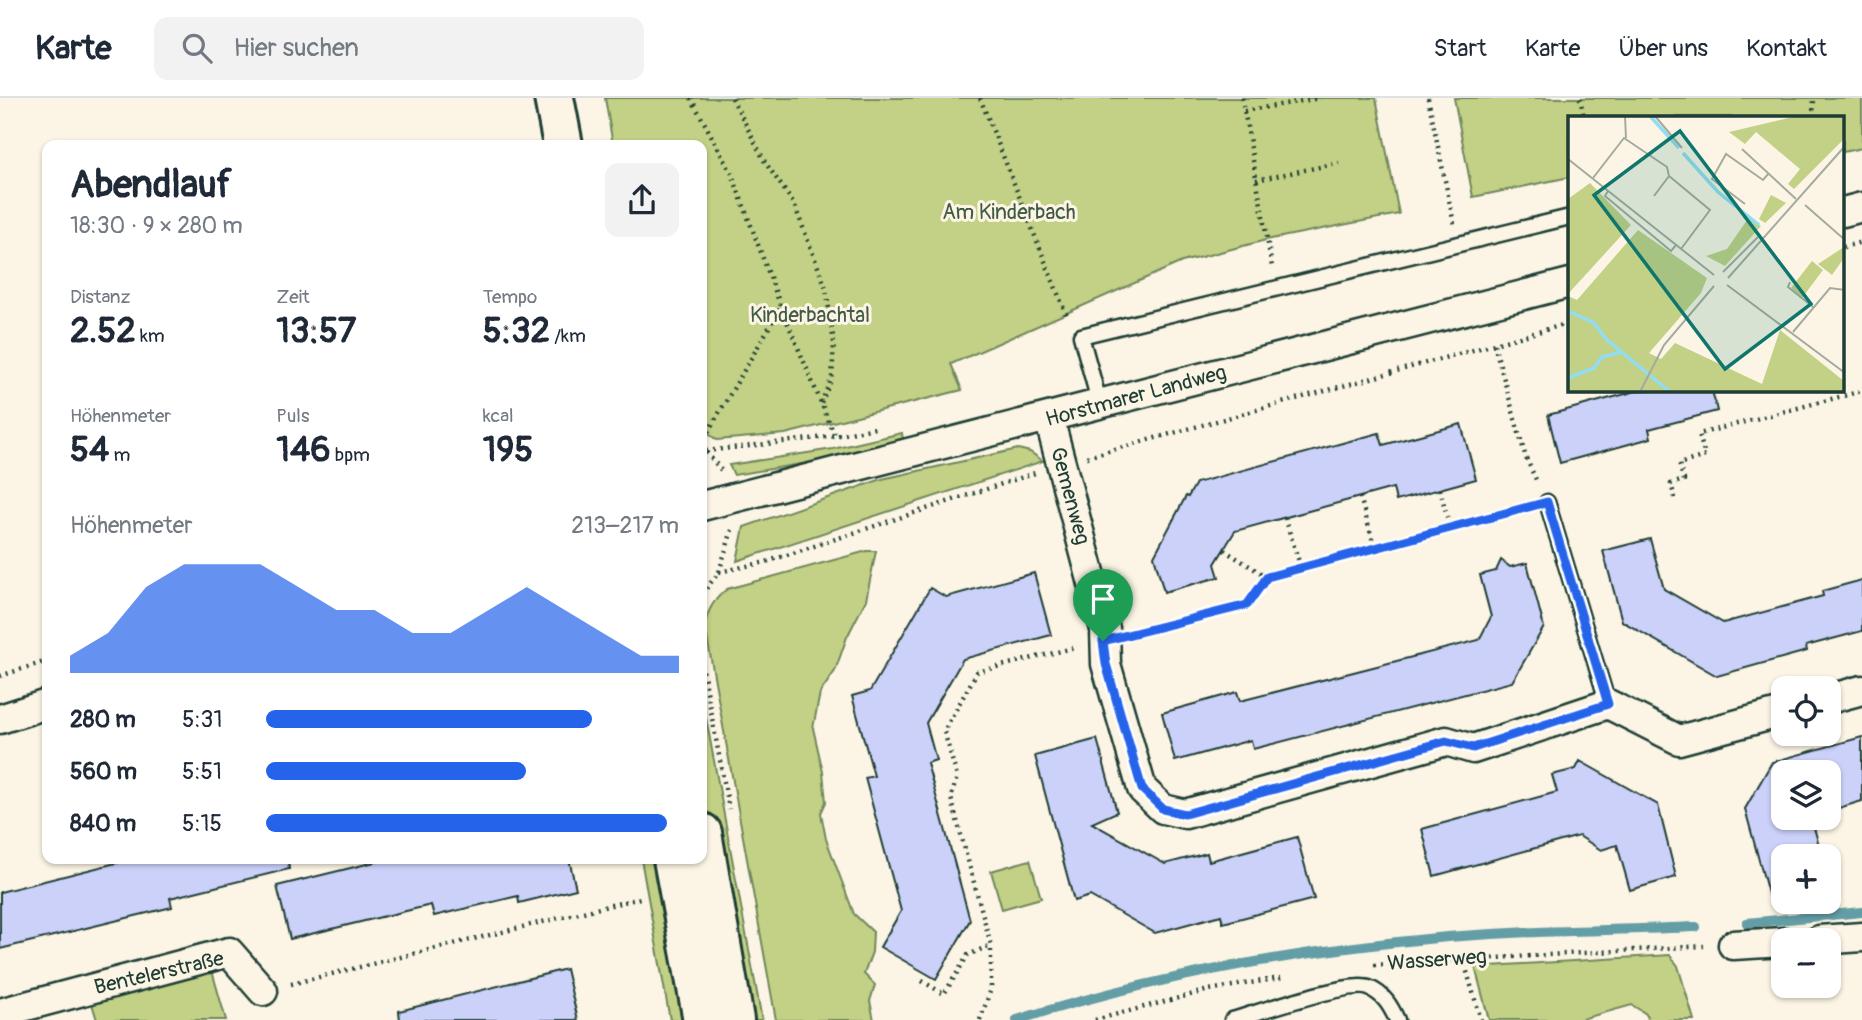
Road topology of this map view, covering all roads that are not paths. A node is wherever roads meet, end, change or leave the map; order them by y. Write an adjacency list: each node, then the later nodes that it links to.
1 (554, 98): 2 (main road)
2 (562, 140)
3 (1862, 207): 4 (street)
4 (1844, 212)
5 (1568, 217): 7 (lane)
6 (1568, 284): 7 (street, Horstmarer Landweg)
7 (1100, 405): 8 (street, Horstmarer Landweg)
8 (1049, 418): 10 (street, Horstmarer Landweg); 13 (street, Gemenweg)
9 (1547, 502): 13 (lane)
10 (707, 505)
11 (1862, 690): 12 (street)
12 (1841, 696)
13 (1608, 704): 15 (street)
14 (42, 706): 16 (street)
15 (1771, 715)
16 (0, 719)
17 (707, 862): 26 (main road)
18 (674, 864): 25 (main road)
19 (1862, 937): 20 (street)
20 (1841, 938)
21 (1771, 943): 22 (street)
22 (1733, 945)
23 (263, 991): 24 (street, Bentelerstraße)
24 (0, 1013)
25 (703, 1020)
26 (734, 1020)
27 (1232, 1020): 28 (lane)
28 (1397, 1020)

